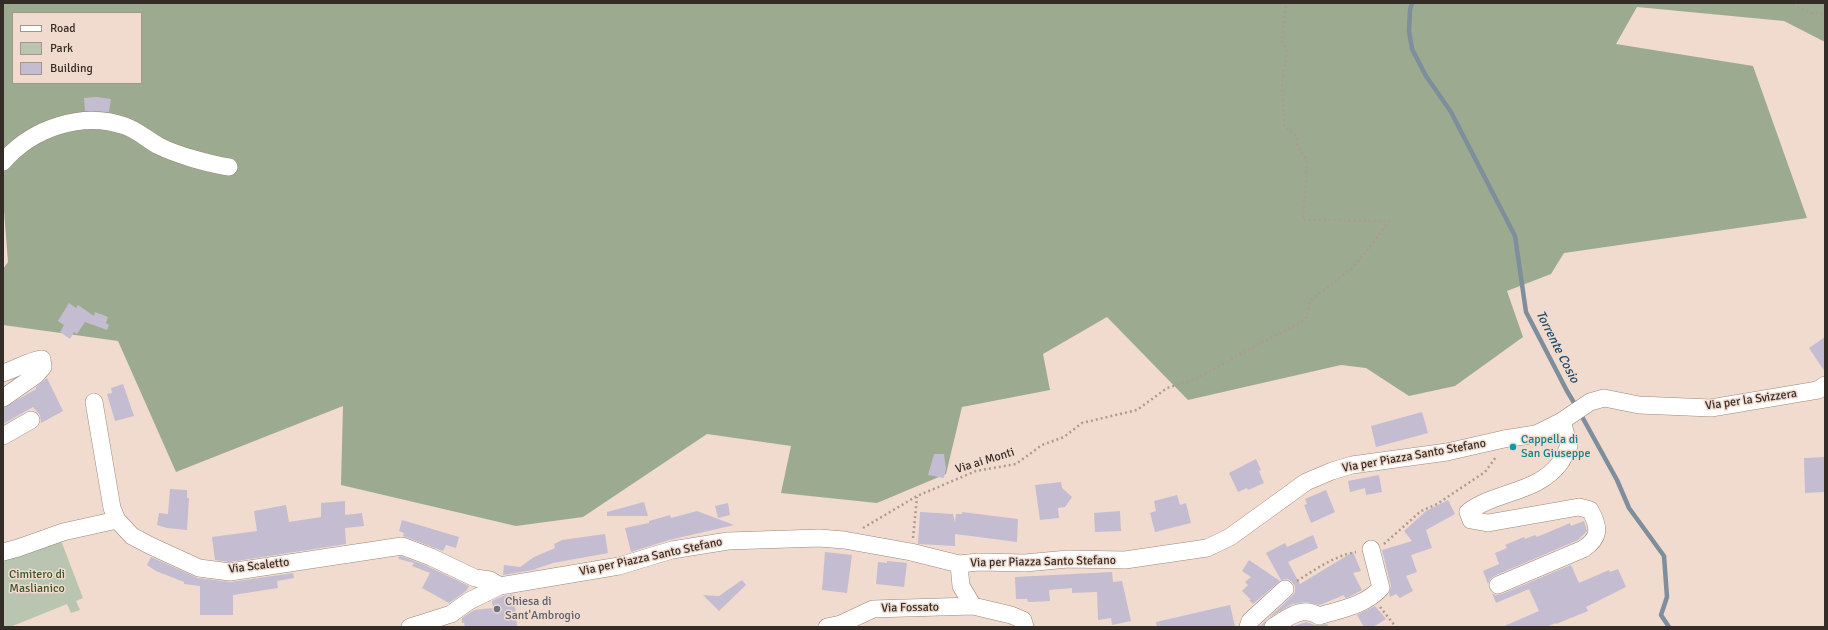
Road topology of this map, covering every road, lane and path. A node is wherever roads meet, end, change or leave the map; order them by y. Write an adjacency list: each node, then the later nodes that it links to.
1 (1286, 3): 14 (path, Via ai Monti)
2 (1788, 3): 3 (path)
3 (1825, 14)
4 (3, 162): 5 (street)
5 (229, 167)
6 (3, 373): 8 (street)
7 (1825, 385): 11 (street, Via per la Svizzera)
8 (3, 398)
9 (94, 402): 15 (street)
10 (31, 420): 12 (street)
11 (1562, 421): 13 (street, Via per Piazza Santo Stefano); 21 (street)
12 (3, 436)
13 (1504, 439): 17 (path); 20 (street, Via per Piazza Santo Stefano)
14 (917, 496): 16 (path, Via ai Monti); 19 (path)
15 (117, 520): 18 (street); 22 (street, Via Scaletto)
16 (870, 523)
17 (1371, 549): 23 (path); 24 (street)
18 (3, 552)
19 (912, 552): 20 (street, Via per Piazza Santo Stefano); 22 (street, Via per Piazza Santo Stefano)
20 (959, 564): 25 (street)
21 (1498, 585)
22 (500, 586): 26 (street)
23 (1284, 589): 29 (street)
24 (1372, 597): 30 (street); 31 (path)
25 (973, 606): 27 (street, Via Fossato); 28 (street, Via Fossato)
26 (410, 627)
27 (827, 627)
28 (1025, 627)
29 (1248, 627)
30 (1273, 627)
31 (1396, 627)

